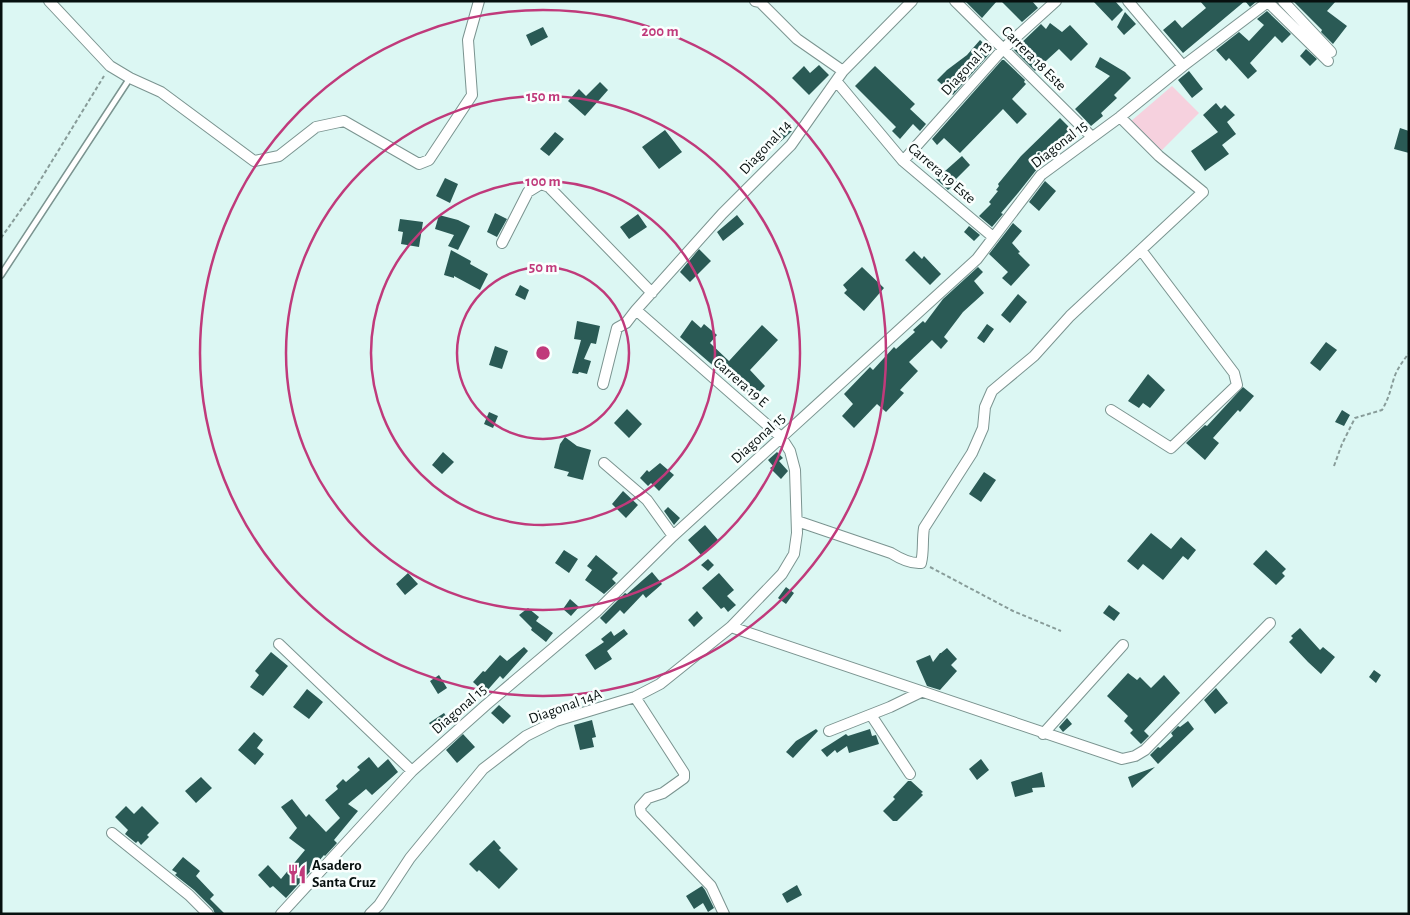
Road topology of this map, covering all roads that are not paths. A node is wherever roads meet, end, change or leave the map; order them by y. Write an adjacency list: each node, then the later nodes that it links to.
1 (49, 1): 13 (street)
2 (479, 1): 13 (street)
3 (755, 1): 12 (street)
4 (912, 1): 12 (street, Diagonal 14)
5 (955, 1): 10 (street, Carrera 18 Este)
6 (1056, 1): 10 (street, Diagonal 13)
7 (1128, 1): 11 (street)
8 (1283, 1): 9 (street)
9 (1269, 2): 11 (street, Diagonal 15)
10 (1003, 49): 16 (street, Carrera 18 Este); 17 (street, Diagonal 13)
11 (1183, 66): 15 (street, Diagonal 15)
12 (844, 71): 14 (street, Diagonal 14)
13 (130, 78): 21 (lane)
14 (837, 82): 17 (street, Carrera 19 Este); 22 (street, Diagonal 14)
15 (1120, 117): 16 (street, Diagonal 15); 20 (street)
16 (1092, 137): 18 (street, Diagonal 15)
17 (903, 161): 18 (street, Carrera 19 Este)
18 (993, 237): 26 (street, Diagonal 15)
19 (502, 243): 22 (street)
20 (1141, 250): 25 (street); 28 (street)
21 (1, 275)
22 (652, 293): 23 (street, Diagonal 14)
23 (636, 310): 24 (street, Diagonal 14); 26 (street, Carrera 19 E)
24 (602, 384)
25 (1111, 410)
26 (781, 438): 28 (street, Carrera 19 E); 29 (street, Diagonal 15)
27 (604, 463): 29 (street)
28 (797, 522): 30 (street, Carrera 19 E)
29 (673, 536): 40 (street, Diagonal 15)
30 (794, 554): 32 (street, Diagonal 14A)
31 (1270, 623): 39 (street)
32 (731, 627): 35 (street); 36 (street, Diagonal 14A)
33 (279, 644): 40 (street)
34 (1123, 645): 39 (street)
35 (921, 692): 37 (street); 39 (street)
36 (636, 697): 45 (street, Diagonal 14A); 46 (street)
37 (871, 715): 38 (street); 41 (street)
38 (829, 731)
39 (1044, 734)
40 (412, 771): 44 (street, Diagonal 15)
41 (910, 774)
42 (112, 833): 43 (street)
43 (208, 914)
44 (281, 914)
45 (370, 914)
46 (724, 914)

